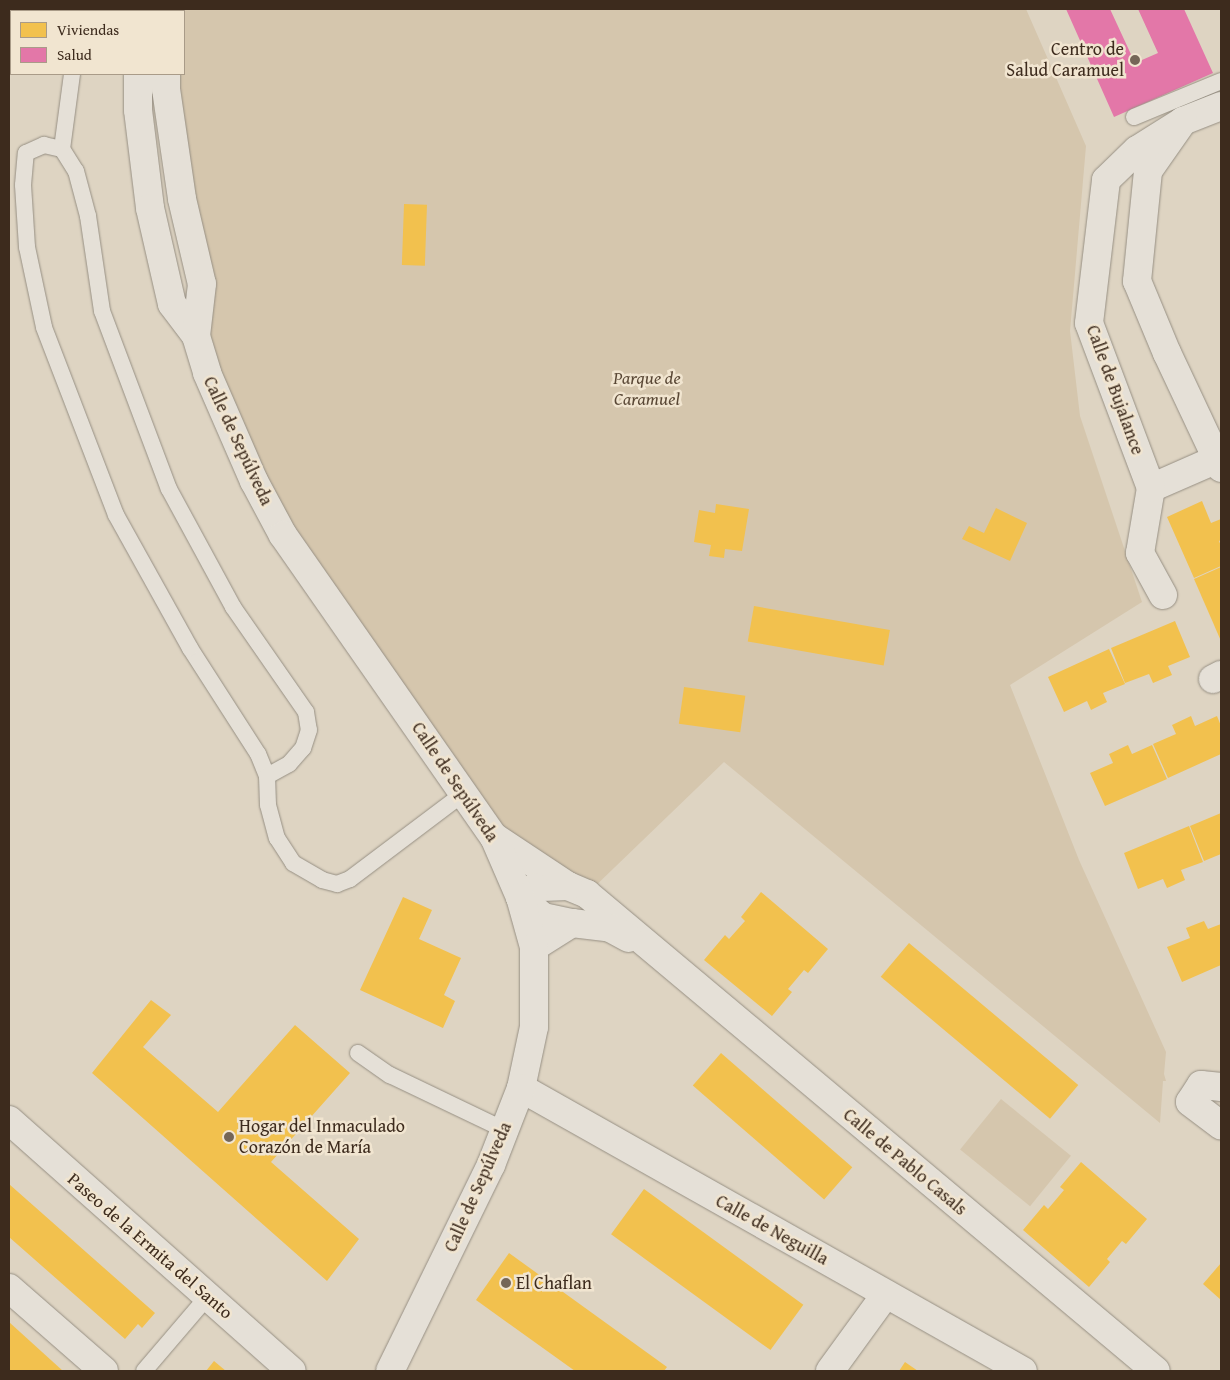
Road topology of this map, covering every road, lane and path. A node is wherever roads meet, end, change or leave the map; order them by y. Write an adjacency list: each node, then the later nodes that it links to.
1 (72, 75): 8 (lane)
2 (138, 75): 9 (street, Calle de Sepúlveda)
3 (166, 75): 9 (street, Calle de Sepúlveda)
4 (1221, 81): 6 (lane)
5 (1221, 106): 7 (street, Calle de Bujalance)
6 (1134, 118)
7 (1183, 121): 10 (street); 11 (street, Calle de Bujalance)
8 (62, 149): 13 (lane); 13 (lane)
9 (196, 336): 14 (street, Calle de Sepúlveda)
10 (1219, 463): 11 (street)
11 (1151, 488): 12 (street)
12 (1163, 595)
13 (267, 776): 14 (lane)
14 (464, 793): 15 (street, Calle de Sepúlveda)
15 (494, 837): 16 (street, Calle de Pablo Casals); 17 (street, Calle de Sepúlveda)
16 (568, 886): 17 (street, Calle de Pablo Casals); 20 (street, Calle de Pablo Casals)
17 (520, 897): 18 (street, Calle de Pablo Casals); 19 (street, Calle de Sepúlveda)
18 (572, 923): 19 (street); 20 (street, Calle de Pablo Casals)
19 (534, 946): 23 (street, Calle de Sepúlveda)
20 (655, 951): 36 (street, Calle de Pablo Casals)
21 (358, 1053): 26 (lane)
22 (1221, 1087): 25 (street)
23 (521, 1088): 26 (street, Calle de Sepúlveda); 28 (street, Calle de Neguilla)
24 (9, 1120): 29 (street, Paseo de la Ermita del Santo)
25 (1221, 1125)
26 (505, 1130): 33 (street, Calle de Sepúlveda)
27 (9, 1288): 30 (street)
28 (886, 1294): 34 (street); 35 (street, Calle de Neguilla)
29 (208, 1296): 31 (lane); 32 (street, Paseo de la Ermita del Santo)
30 (104, 1371)
31 (144, 1371)
32 (292, 1371)
33 (390, 1371)
34 (830, 1371)
35 (1023, 1371)
36 (1156, 1371)

